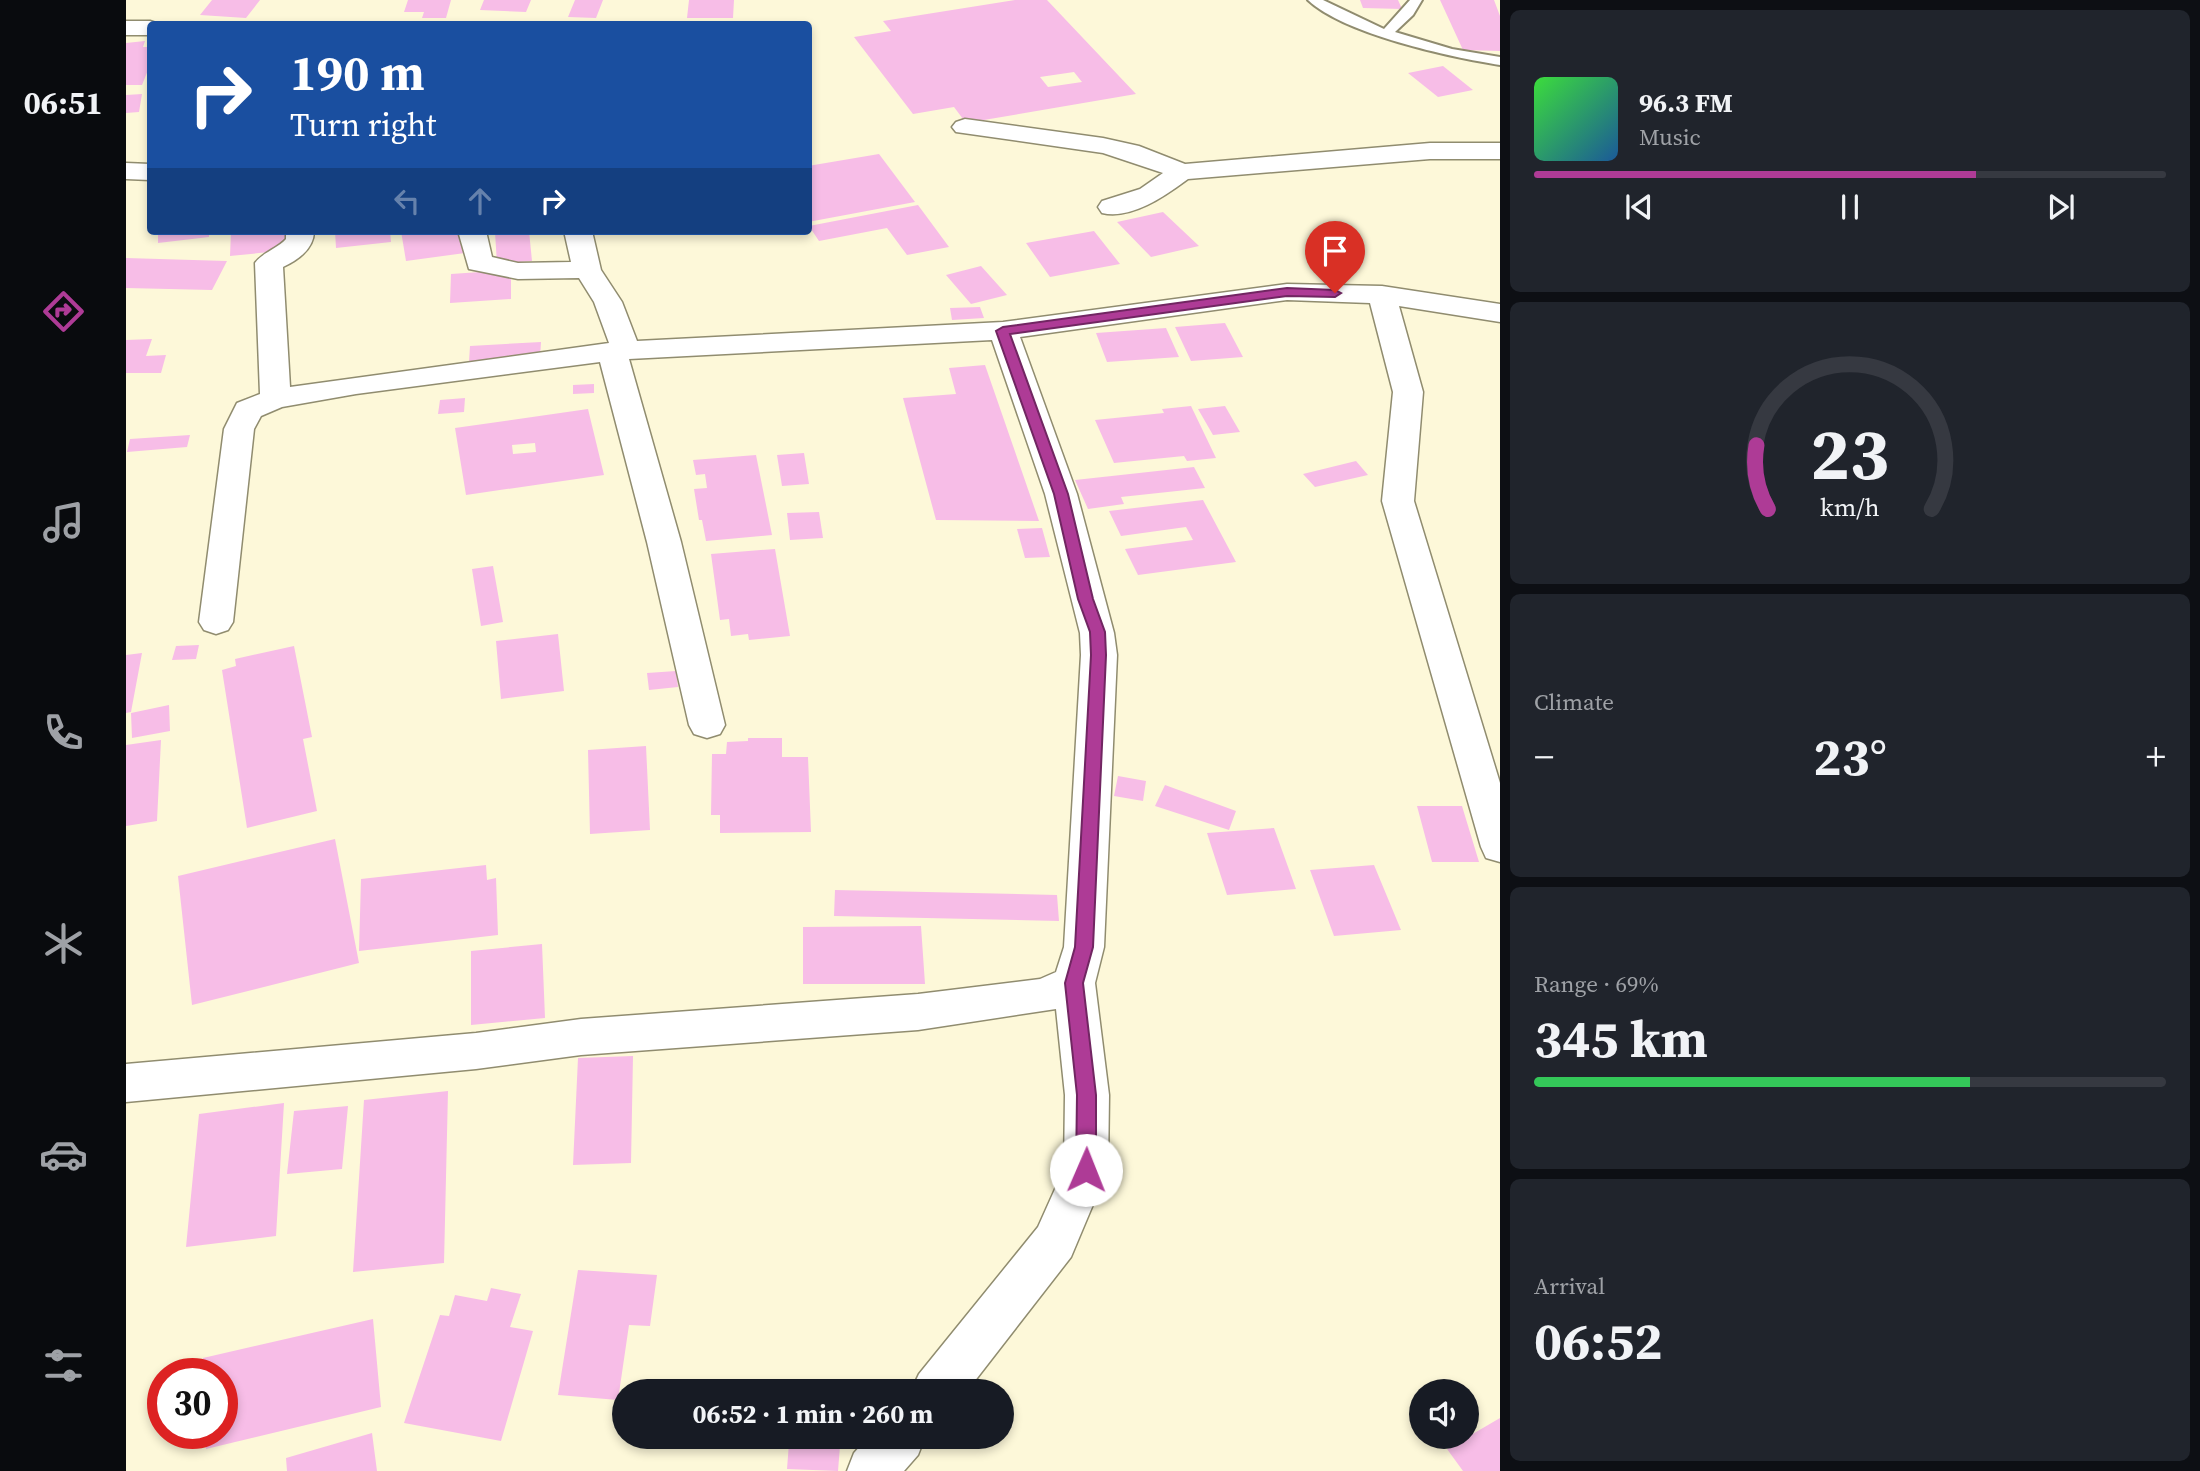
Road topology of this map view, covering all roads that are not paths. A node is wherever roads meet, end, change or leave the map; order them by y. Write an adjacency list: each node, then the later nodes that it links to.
1 (1314, 0): 5 (lane)
2 (1416, 0): 5 (lane)
3 (126, 28): 4 (street)
4 (147, 28)
5 (1387, 33): 6 (lane)
6 (1500, 61)
7 (965, 127): 11 (street)
8 (1500, 151): 11 (street)
9 (126, 172): 10 (street)
10 (147, 172)
11 (1181, 172): 12 (street)
12 (1111, 208)
13 (300, 235): 21 (street)
14 (473, 235): 16 (street)
15 (579, 235): 16 (street)
16 (587, 270): 20 (street)
17 (1382, 295): 18 (street); 19 (street); 24 (street)
18 (1500, 313)
19 (1003, 331): 20 (street); 25 (street)
20 (619, 351): 21 (street); 23 (street)
21 (275, 399): 22 (street)
22 (216, 622)
23 (707, 725)
24 (1500, 847)
25 (1074, 983): 26 (street); 27 (street)
26 (126, 1083)
27 (946, 1379)
28 (890, 1449): 29 (street)
29 (872, 1471)

